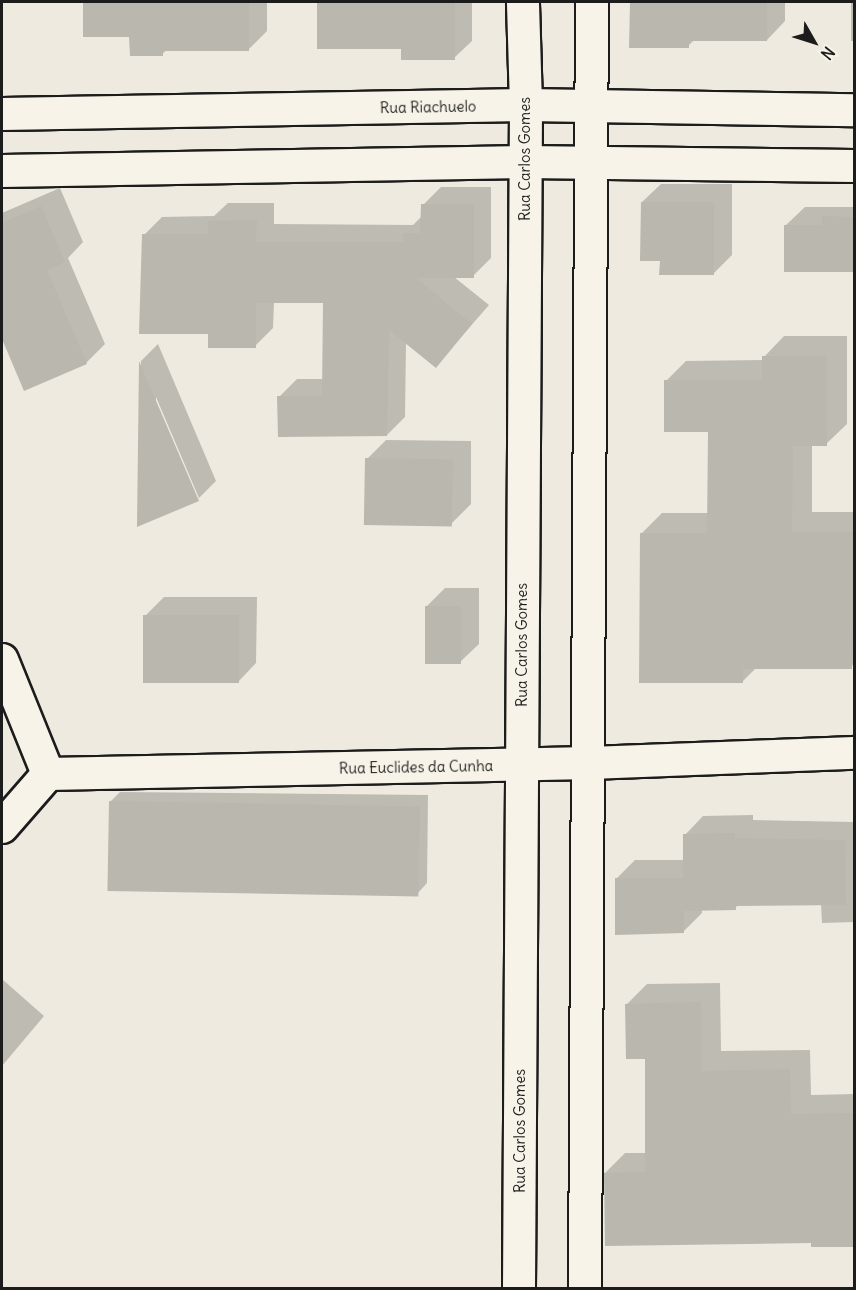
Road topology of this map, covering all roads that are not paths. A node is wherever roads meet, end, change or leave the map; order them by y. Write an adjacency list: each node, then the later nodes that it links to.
1 (523, 2): 3 (street, Rua Carlos Gomes)
2 (592, 2): 4 (street)
3 (526, 105): 4 (street, Rua Riachuelo); 6 (street, Rua Riachuelo); 7 (street, Rua Carlos Gomes)
4 (593, 108): 5 (street, Rua Riachuelo); 8 (street)
5 (855, 110)
6 (2, 114)
7 (525, 162): 8 (street); 10 (street); 14 (street, Rua Carlos Gomes)
8 (593, 164): 9 (street); 13 (street)
9 (855, 166)
10 (2, 171)
11 (2, 660): 15 (street)
12 (855, 753): 13 (street, Rua Euclides da Cunha)
13 (590, 763): 14 (street, Rua Euclides da Cunha); 18 (street)
14 (522, 764): 15 (street, Rua Euclides da Cunha); 17 (street, Rua Carlos Gomes)
15 (48, 774): 16 (street)
16 (2, 827)
17 (519, 1288)
18 (585, 1288)

